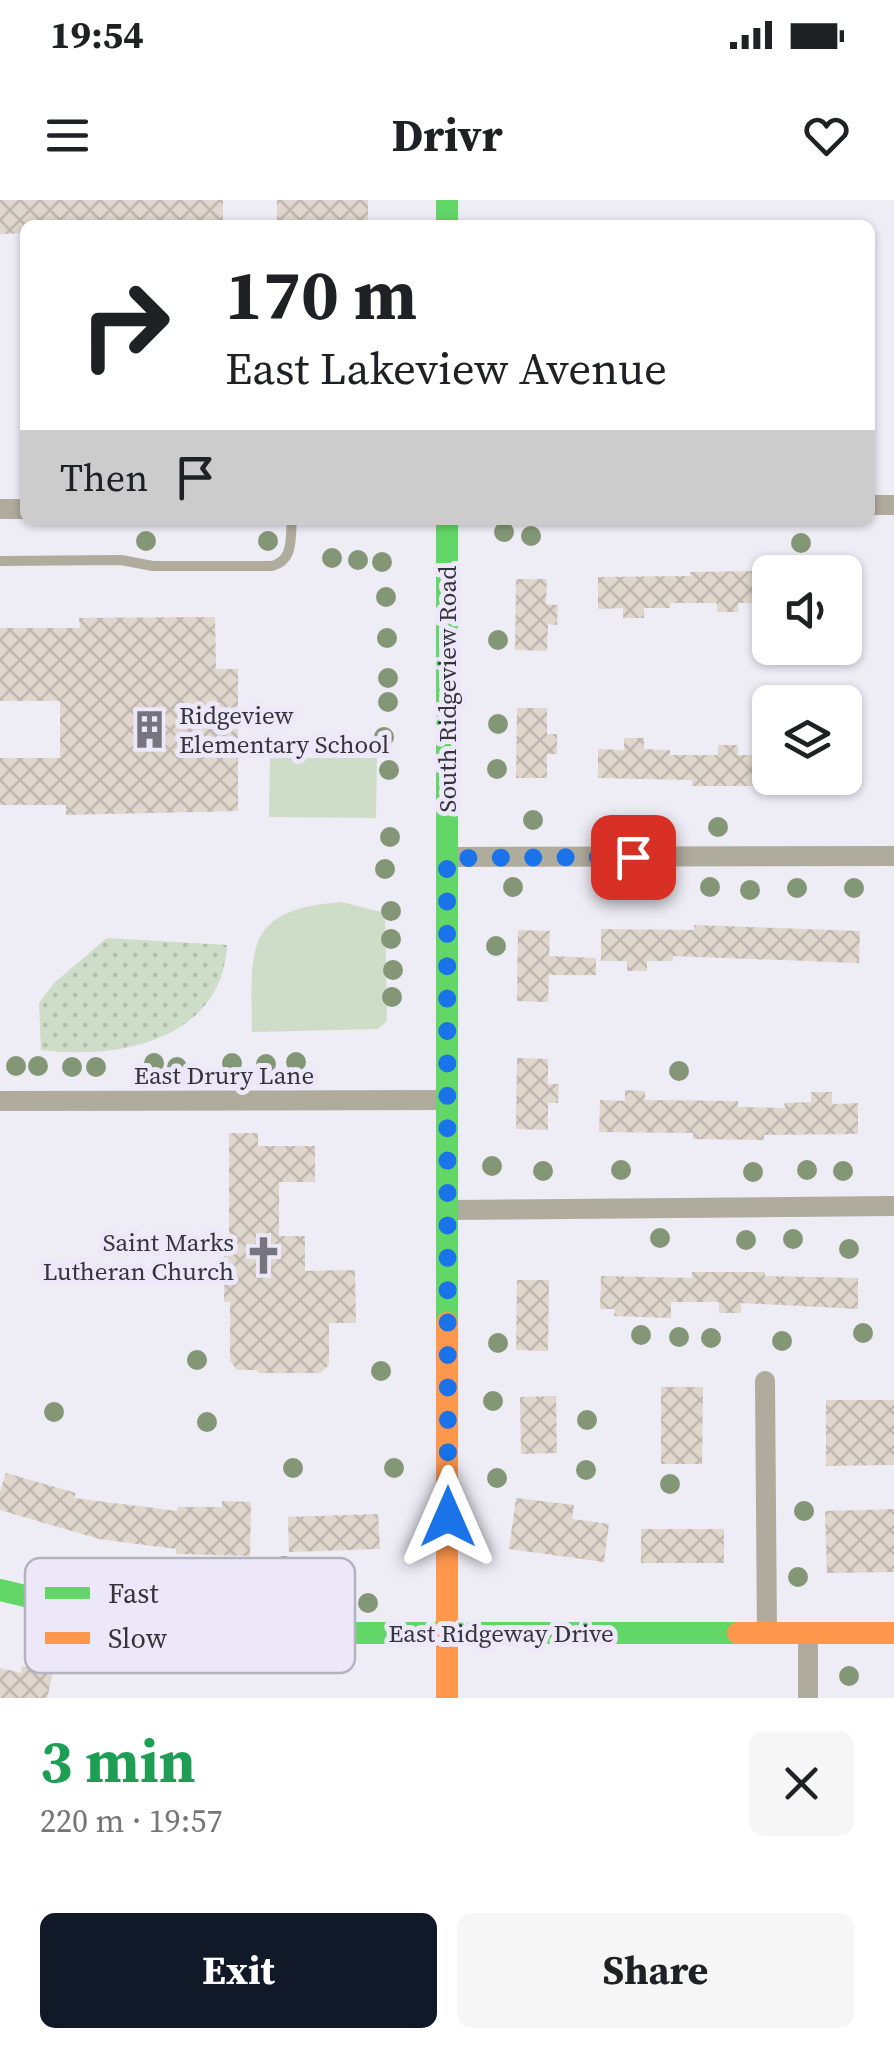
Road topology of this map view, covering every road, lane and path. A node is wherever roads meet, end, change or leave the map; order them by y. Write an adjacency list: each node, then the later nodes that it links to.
1 (292, 525): 3 (lane)
2 (447, 525): 5 (main road, South Ridgeview Road)
3 (0, 561)
4 (894, 856): 5 (street)
5 (447, 858): 6 (main road, South Ridgeview Road)
6 (448, 1100): 7 (street, East Drury Lane); 9 (main road, South Ridgeview Road)
7 (0, 1101)
8 (894, 1206): 9 (street)
9 (448, 1210): 15 (main road, South Ridgeview Road)
10 (764, 1381): 17 (street)
11 (0, 1590): 12 (main road, East Ridgeway Drive)
12 (25, 1597)
13 (894, 1632): 16 (main road, East Ridgeway Drive)
14 (355, 1633): 15 (main road, East Ridgeway Drive)
15 (448, 1633): 17 (main road, East Ridgeway Drive); 18 (main road, South Ridgeview Road)
16 (808, 1633): 17 (main road, East Ridgeway Drive); 19 (street)
17 (767, 1634)
18 (448, 1698)
19 (808, 1698)

